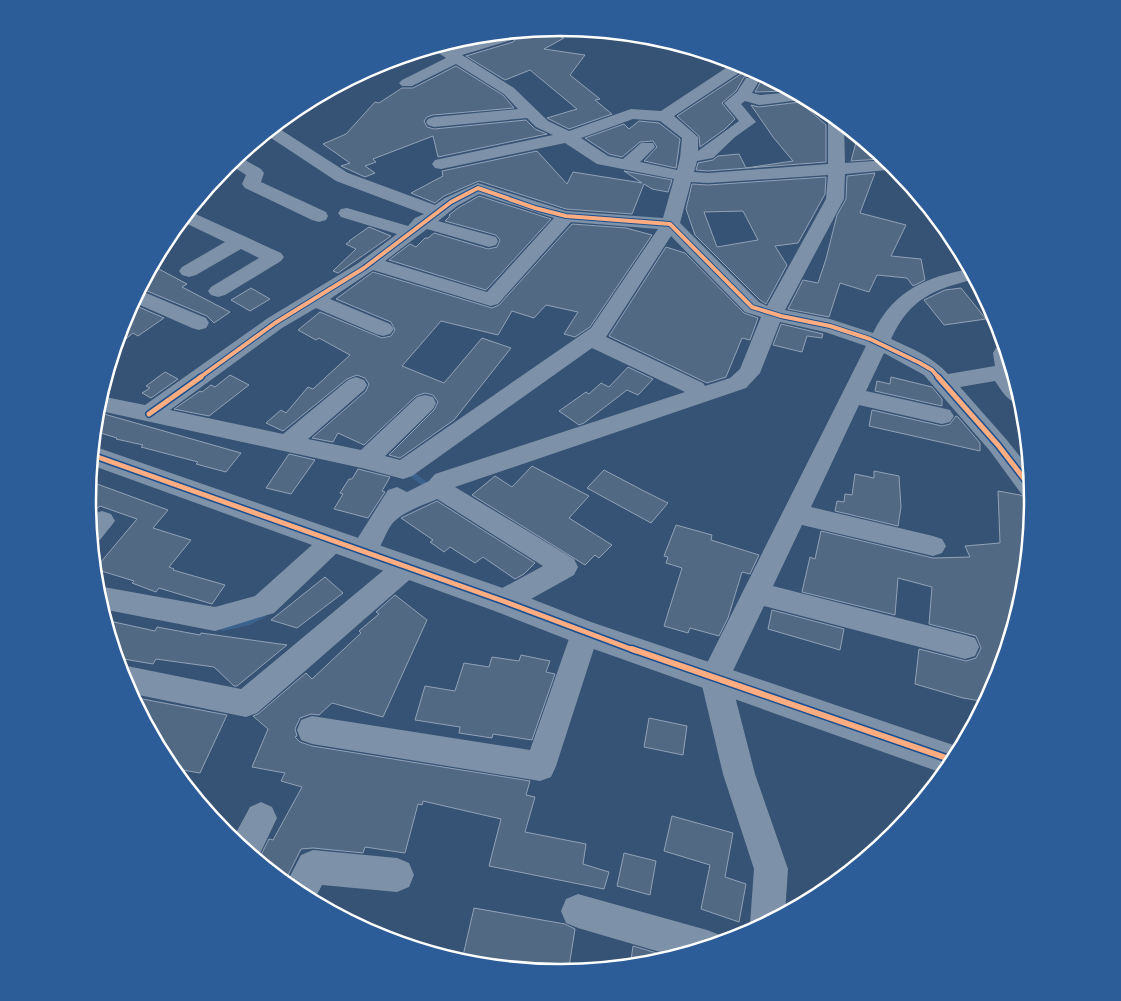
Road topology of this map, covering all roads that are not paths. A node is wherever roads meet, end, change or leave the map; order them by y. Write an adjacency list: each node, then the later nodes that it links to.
1 (488, 42): 2 (street)
2 (448, 53): 5 (street); 8 (street)
3 (733, 70): 9 (street)
4 (751, 81): 6 (street)
5 (407, 83)
6 (743, 96): 7 (street); 18 (street)
7 (791, 97)
8 (531, 113): 10 (street); 13 (street)
9 (664, 116): 13 (street); 18 (street)
10 (434, 122)
11 (840, 130): 19 (street)
12 (276, 134): 25 (street)
13 (568, 137): 16 (street); 20 (street)
14 (647, 147): 16 (street)
15 (240, 164): 22 (street)
16 (626, 165): 18 (street)
17 (882, 166): 19 (street)
18 (686, 167): 19 (street); 26 (street)
19 (836, 169): 35 (street)
20 (478, 188): 23 (street); 25 (street)
21 (347, 213): 25 (street)
22 (319, 216)
23 (566, 216): 26 (street); 29 (street)
24 (190, 221): 27 (street)
25 (423, 222): 28 (street); 29 (street)
26 (670, 224): 35 (street); 38 (street)
27 (240, 241): 30 (street); 32 (street)
28 (489, 241)
29 (370, 263): 34 (street)
30 (189, 271)
31 (967, 275): 39 (street)
32 (218, 291)
33 (142, 299): 36 (street)
34 (315, 300): 37 (street); 47 (street)
35 (768, 313): 39 (street); 54 (street)
36 (199, 323)
37 (383, 329)
38 (591, 339): 43 (street); 52 (street)
39 (877, 342): 41 (street); 44 (street)
40 (1007, 372): 41 (street)
41 (942, 382): 53 (street)
42 (356, 385): 49 (street)
43 (695, 388)
44 (852, 396): 48 (street); 56 (street)
45 (425, 403): 50 (street)
46 (106, 404): 47 (street)
47 (152, 410): 49 (street)
48 (942, 416)
49 (291, 439): 50 (street)
50 (370, 456): 52 (street)
51 (98, 457): 57 (street)
52 (403, 470): 55 (street)
53 (1024, 479)
54 (438, 488): 55 (street); 63 (street)
55 (388, 512): 59 (street)
56 (795, 514): 58 (street); 61 (street)
57 (332, 542): 59 (street); 62 (street)
58 (933, 546)
59 (362, 552): 60 (street)
60 (406, 567): 63 (street); 67 (street)
61 (756, 593): 65 (street); 66 (street)
62 (107, 599)
63 (503, 601): 64 (street)
64 (585, 633): 66 (street); 68 (street)
65 (965, 647)
66 (716, 677): 69 (street); 75 (street)
67 (133, 680)
68 (312, 730)
69 (947, 758)
70 (261, 818): 71 (street)
71 (247, 844)
72 (397, 875): 73 (street)
73 (304, 887)
74 (578, 911): 76 (street)
75 (768, 916)
76 (695, 945)

